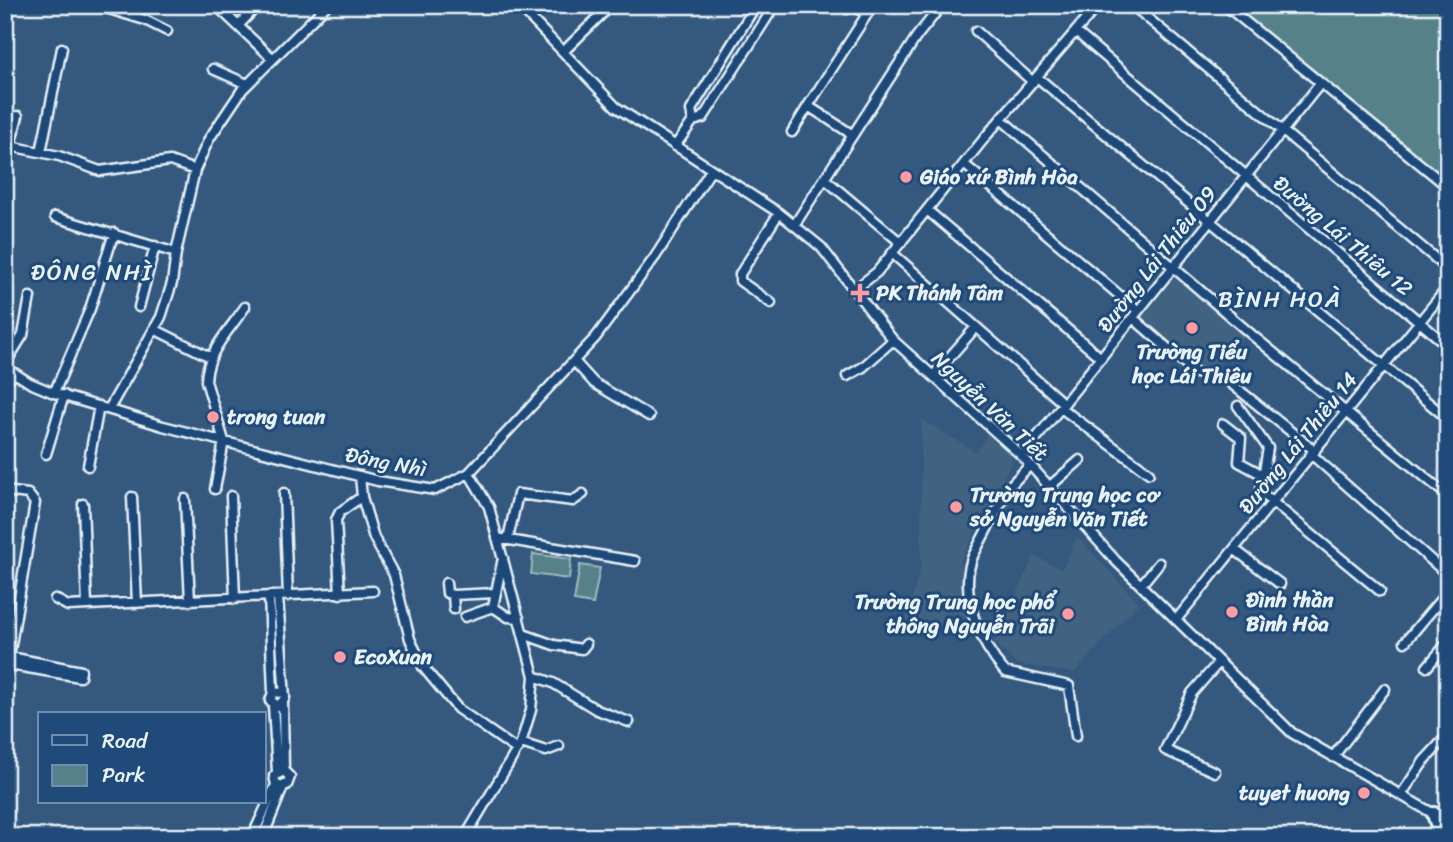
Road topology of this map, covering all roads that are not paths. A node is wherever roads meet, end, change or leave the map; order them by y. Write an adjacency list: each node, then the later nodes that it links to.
1 (96, 5): 19 (street)
2 (216, 5): 18 (street)
3 (258, 5): 18 (street)
4 (327, 5): 24 (street)
5 (517, 5): 23 (street, Nguyễn Văn Tiết)
6 (611, 5): 23 (street)
7 (775, 5): 17 (street)
8 (841, 5): 9 (street)
9 (853, 5): 16 (street)
10 (873, 5): 16 (street)
11 (942, 5): 37 (street)
12 (1098, 5): 21 (street)
13 (1132, 5): 35 (street)
14 (1225, 5): 30 (street)
15 (754, 9): 17 (street); 25 (street)
16 (867, 14): 31 (street)
17 (765, 21): 27 (street)
18 (238, 26): 24 (street)
19 (167, 31)
20 (976, 31): 28 (street)
21 (1076, 32): 28 (street); 44 (street, Đường Lái Thiêu 12)
22 (62, 48): 40 (street)
23 (563, 52): 39 (street, Nguyễn Văn Tiết)
24 (272, 58): 29 (street)
25 (719, 65): 27 (street); 34 (street)
26 (213, 69): 29 (street)
27 (732, 73): 34 (street)
28 (1035, 79): 33 (street); 50 (street)
29 (247, 84): 42 (street)
30 (1320, 84): 35 (street, Đường Lái Thiêu 09); 46 (street)
31 (808, 106): 36 (street); 37 (street)
32 (18, 116): 38 (street)
33 (1001, 119): 41 (street); 57 (street)
34 (693, 121): 39 (street)
35 (1281, 130): 44 (street, Đường Lái Thiêu 09); 58 (street)
36 (792, 132)
37 (853, 135): 45 (street)
38 (8, 145): 40 (street)
39 (675, 146): 43 (street, Nguyễn Văn Tiết)
40 (41, 152): 42 (street)
41 (964, 164): 47 (street); 65 (street)
42 (195, 170): 55 (street)
43 (712, 170): 48 (street, Nguyễn Văn Tiết); 73 (street, Đông Nhì)
44 (1245, 177): 50 (street, Đường Lái Thiêu 09); 66 (street, Đường Lái Thiêu 12)
45 (825, 179): 51 (street); 53 (street)
46 (1448, 187)
47 (927, 210): 53 (street); 72 (street)
48 (779, 213): 51 (street, Nguyễn Văn Tiết); 62 (street)
49 (55, 217): 52 (street)
50 (1210, 220): 57 (street, Đường Lái Thiêu 09); 75 (street)
51 (795, 224): 60 (street, Nguyễn Văn Tiết)
52 (114, 233): 54 (street); 80 (street)
53 (901, 243): 56 (street)
54 (155, 246): 55 (street); 63 (street)
55 (176, 253): 68 (street)
56 (892, 253): 60 (street); 67 (street)
57 (1174, 267): 65 (street, Đường Lái Thiêu 09); 85 (street)
58 (1448, 269)
59 (1448, 287): 66 (street, Đường Lái Thiêu 14)
60 (854, 290): 69 (street, Nguyễn Văn Tiết)
61 (30, 297): 74 (street)
62 (771, 303)
63 (139, 307)
64 (245, 307): 71 (street)
65 (1135, 315): 72 (street, Đường Lái Thiêu 09); 90 (street)
66 (1419, 323): 70 (street, Đường Lái Thiêu 12); 75 (street, Đường Lái Thiêu 14)
67 (976, 327): 78 (street); 82 (street)
68 (154, 329): 71 (street); 84 (street)
69 (893, 340): 77 (street); 78 (street, Nguyễn Văn Tiết)
70 (1448, 346)
71 (210, 357): 89 (street)
72 (1101, 358): 82 (street, Đường Lái Thiêu 09)
73 (574, 361): 86 (street); 97 (street, Đông Nhì)
74 (5, 365): 76 (street, Đông Nhì)
75 (1384, 366): 85 (street, Đường Lái Thiêu 14); 87 (street)
76 (15, 374): 79 (street); 80 (street, Đông Nhì)
77 (847, 376)
78 (933, 376): 92 (street, Nguyễn Văn Tiết)
79 (5, 382)
80 (59, 394): 81 (street, Đông Nhì); 91 (street)
81 (99, 406): 84 (street, Đông Nhì); 95 (street)
82 (1062, 406): 92 (street, Đường Lái Thiêu 09); 96 (street)
83 (1238, 406): 98 (street)
84 (109, 409): 89 (street, Đông Nhì)
85 (1346, 412): 90 (street, Đường Lái Thiêu 14); 106 (street)
86 (649, 416)
87 (1448, 419)
88 (1223, 424): 98 (street)
89 (224, 441): 99 (street, Đông Nhì); 101 (street)
90 (1313, 452): 110 (street, Đường Lái Thiêu 14); 118 (street)
91 (46, 454)
92 (1022, 456): 94 (street, Nguyễn Văn Tiết)
93 (1080, 460): 100 (street)
94 (1030, 465): 100 (street, Nguyễn Văn Tiết); 156 (street)
95 (88, 466)
96 (1149, 472)
97 (469, 474): 99 (street, Đông Nhì); 112 (street)
98 (1264, 475): 110 (street)
99 (360, 477): 157 (street)
100 (1049, 487): 121 (street, Nguyễn Văn Tiết)
101 (215, 489)
102 (5, 491): 144 (street)
103 (284, 493): 128 (street)
104 (583, 494): 113 (street)
105 (231, 496): 131 (street)
106 (1448, 496)
107 (132, 497): 133 (street)
108 (185, 499): 132 (street)
109 (356, 500): 126 (street)
110 (1272, 502): 114 (street, Đường Lái Thiêu 14); 123 (street)
111 (83, 504): 134 (street)
112 (497, 538): 113 (street); 115 (street)
113 (508, 539): 116 (street)
114 (1234, 549): 120 (street); 139 (street, Đường Lái Thiêu 14)
115 (503, 558): 125 (street); 138 (street)
116 (635, 561)
117 (1159, 563): 121 (street)
118 (1448, 576)
119 (446, 583): 127 (street)
120 (1280, 584)
121 (1141, 585): 139 (street, Nguyễn Văn Tiết)
122 (373, 591): 126 (street)
123 (1380, 591)
124 (1448, 591): 141 (street)
125 (495, 593): 127 (street); 135 (street)
126 (340, 594): 128 (street)
127 (453, 595): 136 (street)
128 (288, 596): 129 (street)
129 (273, 597): 131 (street); 150 (street); 151 (street)
130 (55, 599): 134 (street)
131 (235, 599): 132 (street)
132 (190, 601): 133 (street)
133 (137, 603): 134 (street)
134 (88, 605)
135 (493, 607): 137 (street); 138 (street)
136 (454, 609)
137 (465, 617)
138 (519, 618): 140 (street)
139 (1176, 620): 145 (street, Nguyễn Văn Tiết)
140 (523, 634): 143 (street); 147 (street)
141 (1405, 642)
142 (1448, 642): 146 (street)
143 (586, 644)
144 (7, 660): 144 (street); 148 (street)
145 (1219, 662): 159 (street, Nguyễn Văn Tiết); 161 (street)
146 (1427, 667)
147 (534, 676): 154 (street); 157 (street)
148 (5, 680)
149 (1385, 689): 159 (street)
150 (273, 692): 151 (street); 153 (street)
151 (283, 693): 152 (street)
152 (283, 703): 153 (street); 160 (street)
153 (273, 705): 160 (street)
154 (629, 722)
155 (1448, 735): 163 (street)
156 (1076, 736)
157 (519, 746): 158 (street); 168 (street)
158 (559, 746)
159 (1333, 757): 163 (street, Nguyễn Văn Tiết)
160 (280, 771): 162 (street); 162 (street)
161 (1215, 772)
162 (279, 786): 166 (street); 167 (street)
163 (1401, 795): 164 (street, Nguyễn Văn Tiết)
164 (1433, 814): 165 (street, Nguyễn Văn Tiết); 169 (highway)
165 (1448, 821)
166 (252, 837)
167 (263, 837)
168 (465, 837)
169 (1435, 837)

